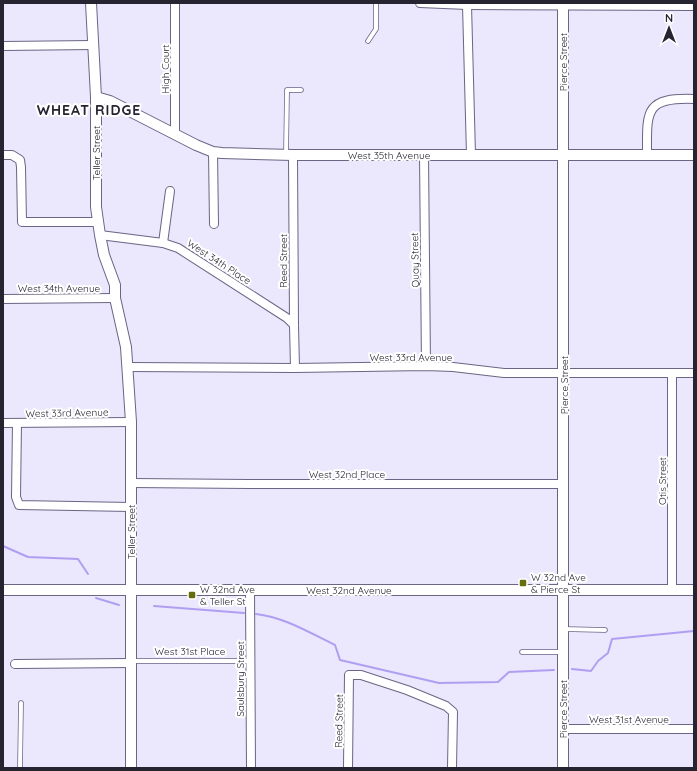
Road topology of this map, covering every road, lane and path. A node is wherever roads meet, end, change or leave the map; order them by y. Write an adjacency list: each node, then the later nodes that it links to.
1 (91, 3): 9 (street, Teller Street)
2 (175, 3): 14 (street, High Court)
3 (376, 3): 8 (lane)
4 (420, 3): 6 (street)
5 (563, 4): 6 (street); 7 (street); 17 (street, Pierce Street)
6 (468, 5): 21 (street)
7 (694, 6)
8 (368, 41)
9 (93, 45): 10 (street); 12 (street, Teller Street)
10 (3, 46)
11 (301, 90): 20 (lane)
12 (96, 97): 14 (street, West 35th Avenue); 24 (street, Teller Street)
13 (694, 99): 18 (street)
14 (175, 134): 15 (street, West 35th Avenue)
15 (213, 152): 20 (street, West 35th Avenue); 25 (street)
16 (424, 154): 20 (street, West 35th Avenue); 21 (street, West 35th Avenue); 31 (street, Quay Street)
17 (563, 154): 18 (street, West 35th Avenue); 21 (street, West 35th Avenue); 36 (street, Pierce Street)
18 (647, 154): 22 (street, West 35th Avenue)
19 (3, 155): 24 (street)
20 (290, 155): 30 (street, Reed Street)
21 (470, 155)
22 (694, 155)
23 (170, 190): 27 (street)
24 (97, 222): 26 (street, Teller Street)
25 (214, 224)
26 (100, 235): 27 (street, West 34th Place); 28 (street, Teller Street)
27 (163, 244): 30 (street, West 34th Place)
28 (115, 298): 29 (street, West 34th Avenue); 32 (street, Teller Street)
29 (3, 299)
30 (294, 325): 33 (street, Reed Street)
31 (426, 366): 33 (street, West 33rd Avenue); 36 (street, West 33rd Avenue)
32 (128, 367): 33 (street, West 33rd Avenue); 37 (street, Teller Street)
33 (295, 368)
34 (672, 373): 35 (street, West 33rd Avenue); 36 (street, West 33rd Avenue); 47 (street, Otis Street)
35 (694, 373)
36 (564, 374): 41 (street, Pierce Street)
37 (131, 422): 39 (street, West 33rd Avenue); 40 (street, Teller Street)
38 (3, 423): 39 (street, West 33rd Avenue)
39 (17, 423): 42 (street)
40 (131, 483): 41 (street, West 32nd Place); 42 (street, Teller Street)
41 (563, 484): 46 (street, Pierce Street)
42 (131, 507): 44 (street, Teller Street)
43 (3, 590): 44 (street, West 32nd Avenue)
44 (131, 590): 45 (street, West 32nd Avenue); 54 (street, Teller Street)
45 (250, 590): 46 (street, West 32nd Avenue); 53 (street, Saulsbury Street)
46 (563, 590): 47 (street, West 32nd Avenue); 49 (street, Pierce Street)
47 (672, 590): 48 (street, West 32nd Avenue)
48 (694, 590)
49 (563, 629): 50 (lane); 52 (street, Pierce Street)
50 (605, 630)
51 (522, 652): 52 (lane)
52 (563, 652): 57 (street, Pierce Street)
53 (250, 661): 54 (lane, West 31st Place); 61 (street, Saulsbury Street)
54 (130, 662): 55 (street, West 31st Place); 60 (street, Teller Street)
55 (16, 664)
56 (20, 703): 59 (lane)
57 (563, 729): 58 (street, West 31st Avenue); 64 (street, Pierce Street)
58 (694, 729)
59 (20, 768)
60 (131, 768)
61 (251, 768)
62 (348, 768): 63 (street, Reed Street)
63 (452, 768)
64 (563, 768)

